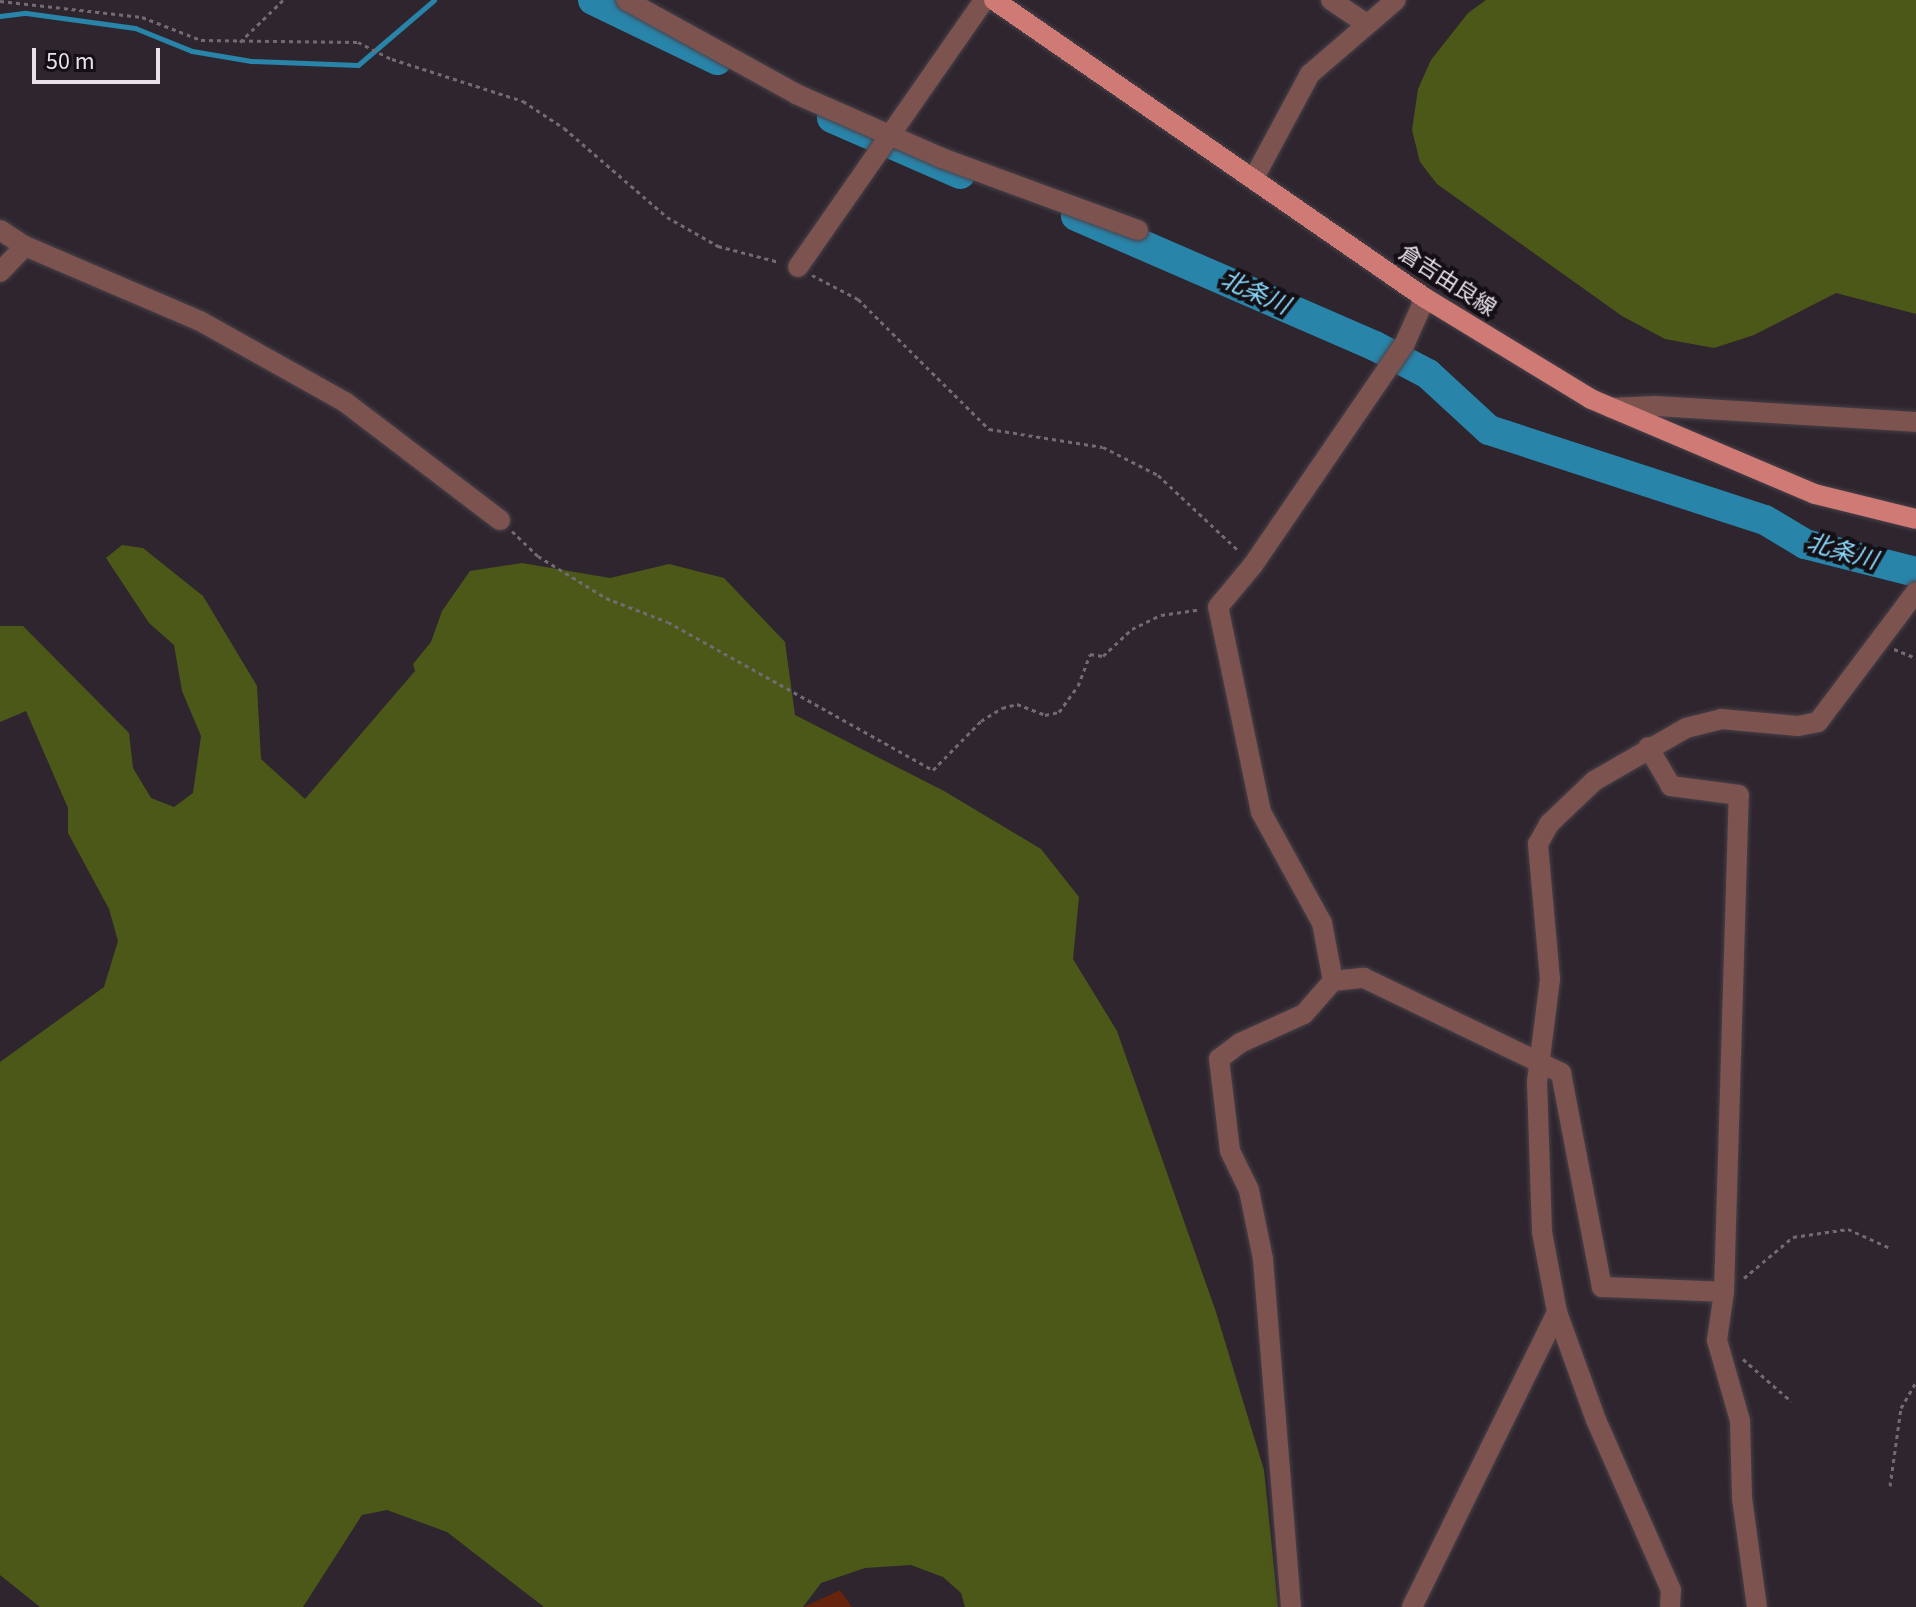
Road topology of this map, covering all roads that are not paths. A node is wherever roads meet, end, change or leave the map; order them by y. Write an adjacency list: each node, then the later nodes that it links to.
1 (626, 0): 7 (street)
2 (984, 0): 7 (street)
3 (994, 0): 8 (main road, 倉吉由良線)
4 (1331, 0): 6 (street)
5 (1396, 0): 6 (street)
6 (1365, 23): 8 (street)
7 (892, 133): 10 (street); 12 (street)
8 (1255, 176): 14 (main road, 倉吉由良線)
9 (0, 230): 11 (street)
10 (1138, 230)
11 (25, 246): 13 (street); 18 (street)
12 (798, 267)
13 (0, 272)
14 (1425, 298): 15 (main road, 倉吉由良線); 21 (street)
15 (1611, 408): 16 (street); 17 (main road, 倉吉由良線)
16 (1916, 422)
17 (1916, 519)
18 (500, 520)
19 (1916, 592): 20 (street)
20 (1648, 747): 22 (street); 23 (street)
21 (1333, 981): 22 (street); 25 (street)
22 (1539, 1060): 23 (street); 24 (street)
23 (1724, 1292): 28 (street)
24 (1557, 1312): 26 (street); 27 (street)
25 (1291, 1607)
26 (1412, 1607)
27 (1670, 1607)
28 (1757, 1607)

